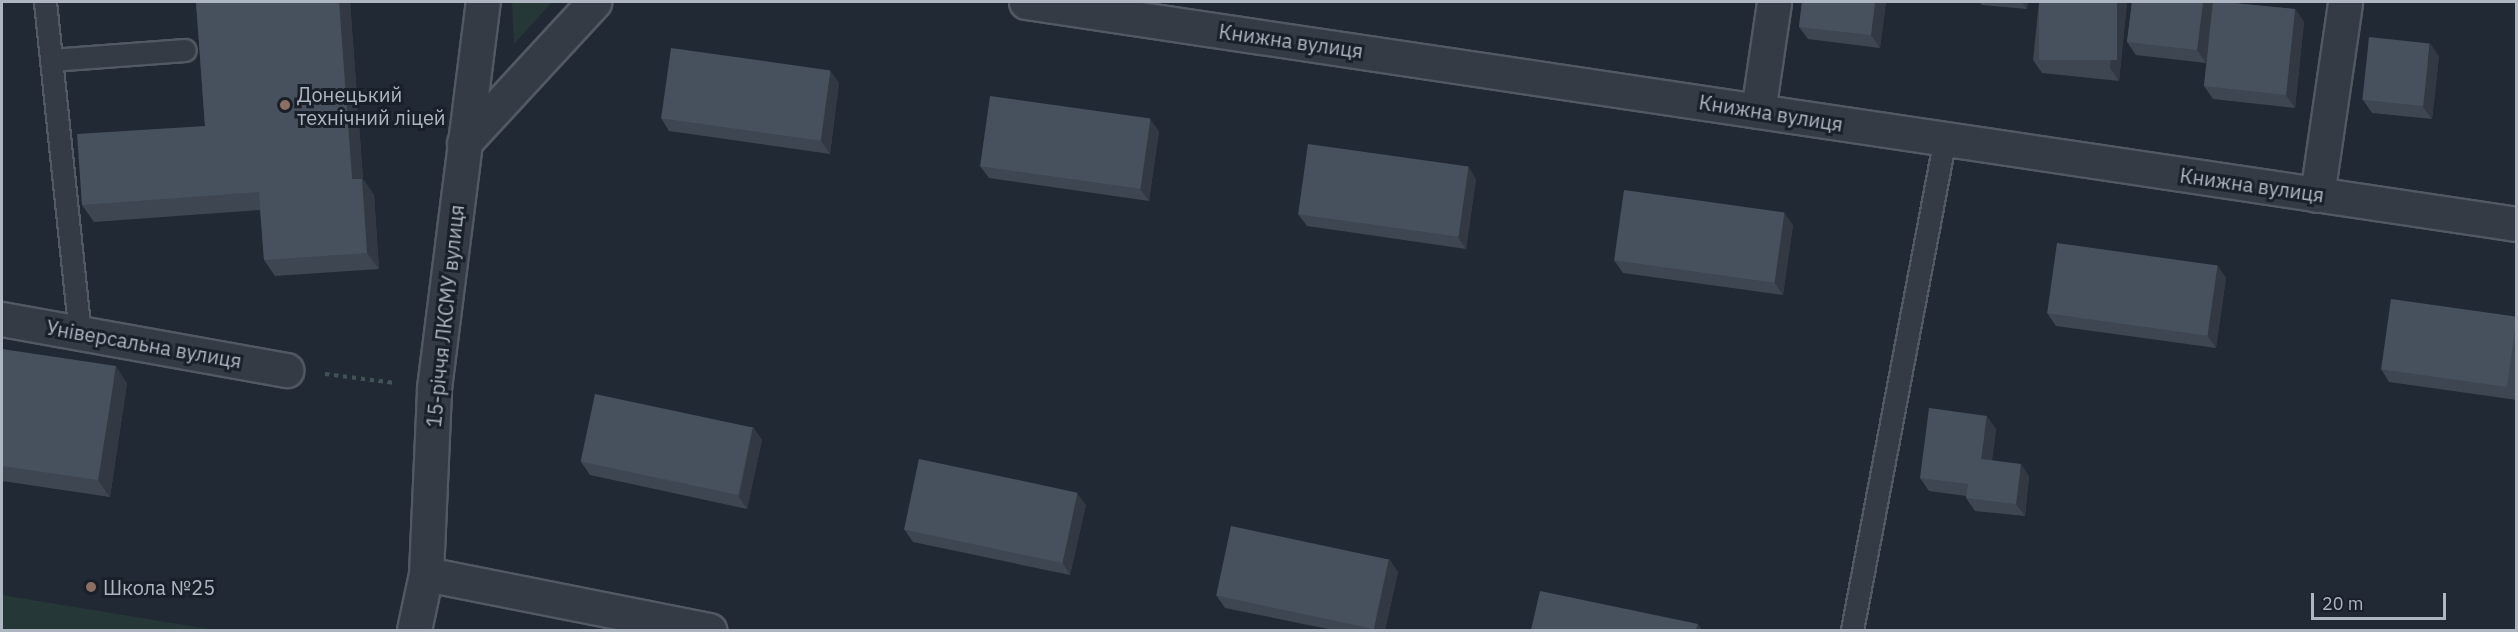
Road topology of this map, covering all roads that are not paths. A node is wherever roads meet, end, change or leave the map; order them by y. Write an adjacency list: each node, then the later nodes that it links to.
1 (45, 2): 9 (lane)
2 (483, 2): 12 (street, 15-річчя ЛКСМУ вулиця)
3 (594, 2): 12 (street)
4 (1026, 2): 7 (street, Книжна вулиця)
5 (1774, 2): 10 (street)
6 (2345, 2): 13 (street)
7 (1212, 15): 10 (street, Книжна вулиця)
8 (185, 50): 9 (lane)
9 (51, 60): 16 (lane)
10 (1758, 111): 11 (street, Книжна вулиця)
11 (1945, 139): 13 (street, Книжна вулиця); 21 (lane)
12 (464, 143): 18 (street, 15-річчя ЛКСМУ вулиця)
13 (2317, 195): 14 (street, Книжна вулиця)
14 (2517, 224)
15 (2, 319): 16 (street, Універсальна вулиця)
16 (80, 333): 17 (street, Універсальна вулиця)
17 (286, 370)
18 (426, 574): 19 (street, 15-річчя ЛКСМУ вулиця); 20 (street)
19 (414, 630)
20 (710, 630)
21 (1852, 630)

